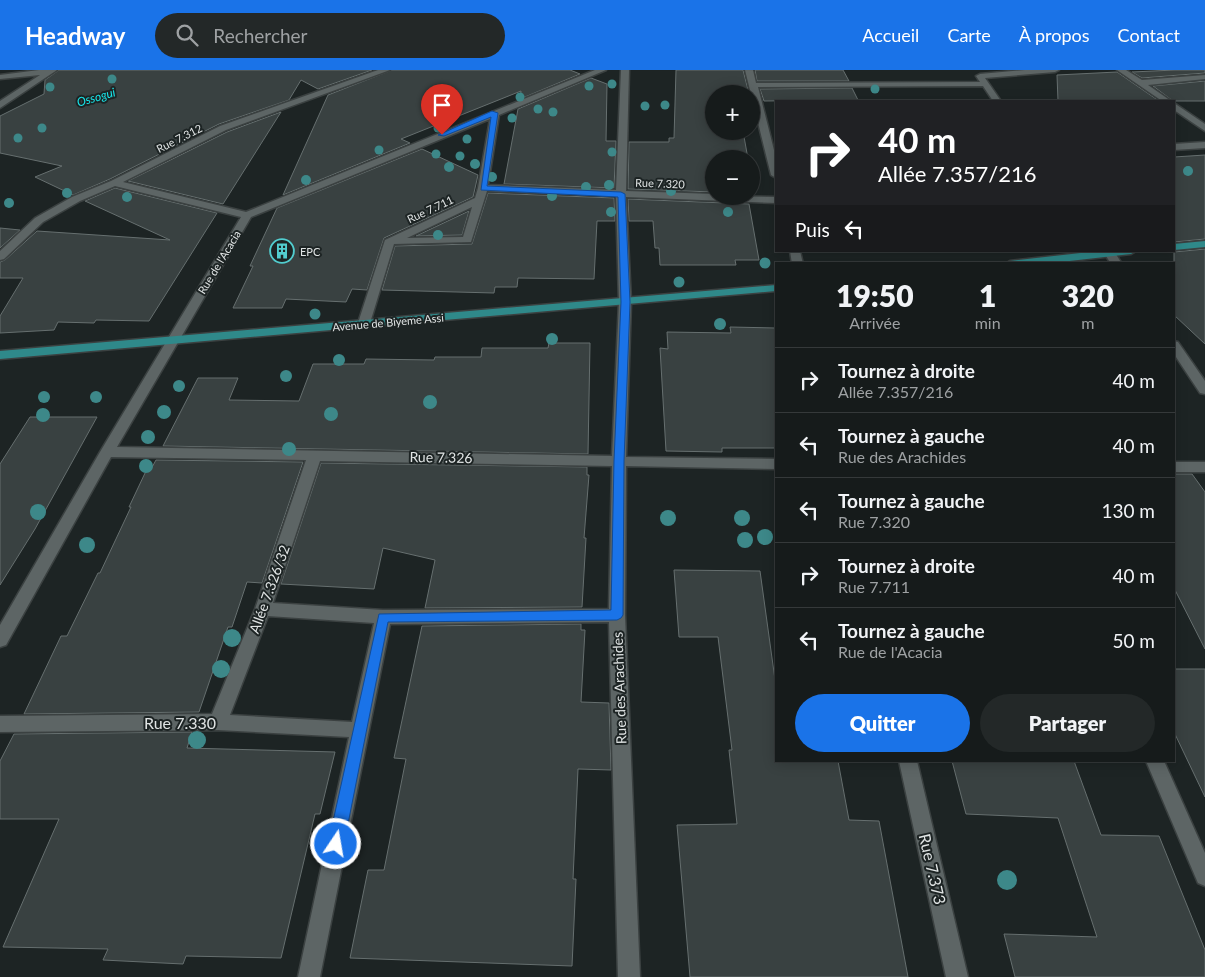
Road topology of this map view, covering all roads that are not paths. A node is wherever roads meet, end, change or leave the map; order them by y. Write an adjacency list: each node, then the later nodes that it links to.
1 (53, 70): 10 (street); 18 (street)
2 (386, 70): 28 (street, Rue 7.312)
3 (602, 70): 20 (street, Rue de l'Acacia)
4 (625, 70): 30 (street, Rue des Arachides)
5 (749, 70): 15 (street)
6 (1055, 70): 9 (street)
7 (1121, 70): 13 (street)
8 (1172, 70): 12 (street)
9 (978, 73): 14 (street)
10 (0, 77)
11 (1205, 77): 12 (street)
12 (1184, 79): 13 (street)
13 (1140, 82): 17 (street)
14 (986, 84): 15 (street); 16 (street)
15 (752, 85)
16 (997, 100)
17 (1166, 100)
18 (0, 105)
19 (1175, 107): 22 (street)
20 (494, 113): 29 (street); 33 (street, Rue de l'Acacia)
21 (760, 114): 23 (street)
22 (1205, 128)
23 (764, 129): 24 (street); 27 (street)
24 (775, 129)
25 (1205, 145): 26 (street)
26 (1175, 147)
27 (775, 171)
28 (114, 184): 33 (street); 38 (street, Rue 7.312)
29 (483, 188): 30 (street, Rue 7.320); 31 (street)
30 (621, 194): 32 (street, Rue 7.320); 41 (street, Rue des Arachides)
31 (479, 200): 34 (street, Rue 7.711); 34 (street)
32 (775, 200)
33 (247, 215): 43 (street, Rue de l'Acacia)
34 (389, 242): 42 (street)
35 (1205, 244): 36 (main road)
36 (1175, 247)
37 (1109, 252): 39 (main road)
38 (0, 257)
39 (1026, 262)
40 (775, 288): 41 (main road, Avenue de Biyeme Assi)
41 (625, 302): 42 (main road, Avenue de Biyeme Assi); 49 (street, Rue des Arachides)
42 (364, 323): 43 (main road, Avenue de Biyeme Assi)
43 (172, 340): 45 (main road, Avenue de Biyeme Assi); 47 (street, Rue de l'Acacia)
44 (1175, 346): 46 (street)
45 (0, 355)
46 (1204, 387)
47 (107, 452): 48 (street, Rue 7.326); 56 (street, Rue de l'Acacia)
48 (315, 455): 49 (street, Rue 7.326); 53 (street, Allée 7.326/32)
49 (619, 461): 50 (street, Rue 7.326); 54 (street, Rue des Arachides)
50 (775, 464)
51 (1175, 467): 52 (street)
52 (1205, 467)
53 (263, 609): 55 (street); 57 (street, Allée 7.326/32)
54 (617, 615): 55 (street); 64 (street, Rue des Arachides)
55 (383, 617): 59 (street)
56 (0, 640)
57 (218, 722): 58 (street, Rue 7.330); 59 (street, Rue 7.330)
58 (0, 724)
59 (359, 730): 63 (street)
60 (908, 762): 65 (street, Rue 7.373)
61 (1155, 762): 62 (street)
62 (1205, 876)
63 (309, 977)
64 (629, 977)
65 (957, 977)

